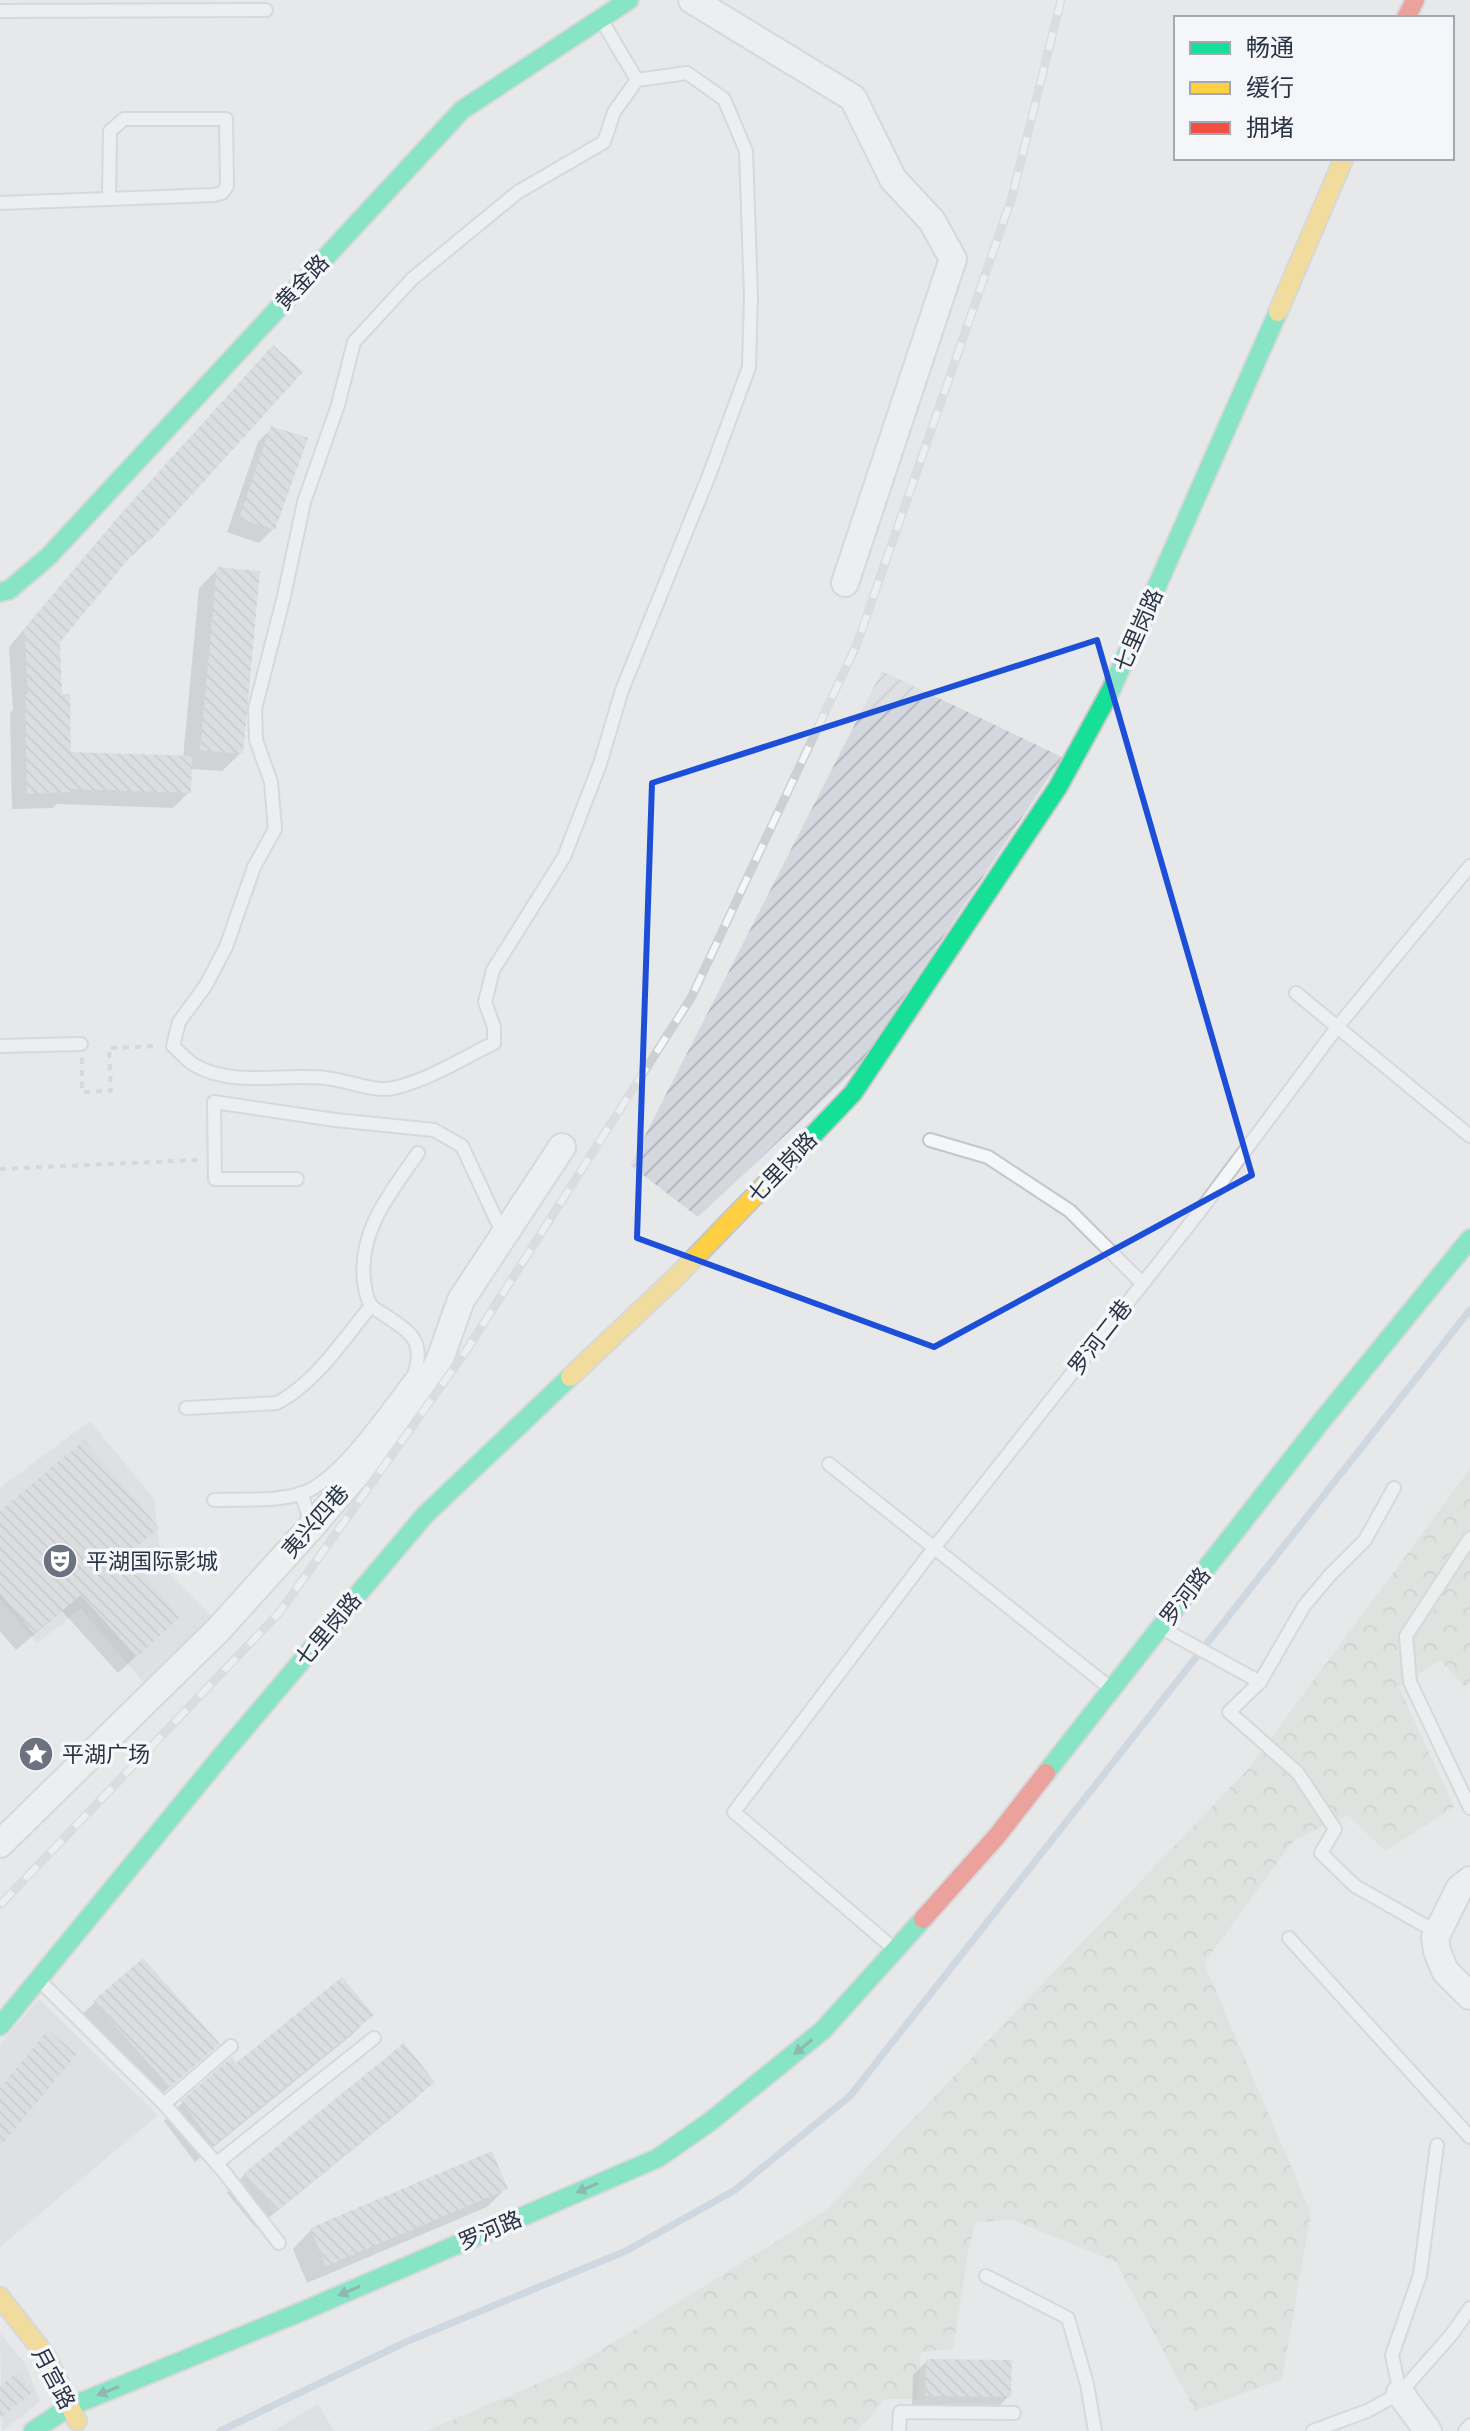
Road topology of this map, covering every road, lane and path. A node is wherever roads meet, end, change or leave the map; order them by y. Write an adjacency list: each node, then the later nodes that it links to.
1 (629, 0): 5 (main road, 黄金路)
2 (692, 0): 10 (street)
3 (266, 10): 4 (lane)
4 (0, 11)
5 (601, 18): 6 (lane); 11 (main road, 黄金路)
6 (637, 80): 17 (lane); 17 (lane)
7 (1343, 160): 46 (main road, 七里岗路)
8 (109, 199): 8 (lane); 9 (lane)
9 (0, 203)
10 (845, 583)
11 (0, 592)
12 (1470, 866): 14 (lane, 罗河二巷)
13 (1296, 993): 14 (lane)
14 (1338, 1026): 18 (lane); 27 (lane, 罗河二巷)
15 (81, 1044): 16 (lane); 17 (path)
16 (0, 1046)
17 (173, 1046)
18 (1470, 1136)
19 (930, 1140): 27 (lane)
20 (562, 1147): 25 (street, 夷兴四巷)
21 (418, 1153): 28 (lane)
22 (216, 1159): 23 (path); 24 (lane); 25 (lane)
23 (0, 1169)
24 (297, 1179)
25 (503, 1234): 34 (street, 夷兴四巷)
26 (1470, 1239): 37 (main road, 罗河路)
27 (1142, 1283): 36 (lane, 罗河二巷)
28 (371, 1306): 29 (lane); 32 (lane)
29 (186, 1408)
30 (829, 1464): 36 (lane)
31 (1394, 1488): 38 (lane)
32 (301, 1493): 33 (lane); 34 (lane)
33 (214, 1500)
34 (312, 1526): 41 (street, 夷兴四巷)
35 (1470, 1538): 40 (lane)
36 (934, 1548): 39 (lane); 45 (lane, 罗河二巷)
37 (1161, 1628): 38 (lane); 39 (main road, 罗河路)
38 (1260, 1682): 43 (lane)
39 (1112, 1689): 45 (main road, 罗河路)
40 (1470, 1808)
41 (0, 1844)
42 (1470, 1880): 43 (street)
43 (1438, 1933): 47 (street)
44 (1289, 1938): 52 (lane)
45 (895, 1950): 61 (main road, 罗河路)
46 (39, 1979): 48 (main road, 七里岗路); 51 (lane)
47 (1470, 1996)
48 (0, 2026)
49 (374, 2038): 54 (lane)
50 (231, 2046): 51 (lane)
51 (164, 2104): 54 (lane)
52 (1470, 2137)
53 (1437, 2145): 59 (lane)
54 (217, 2163): 55 (lane)
55 (279, 2243)
56 (986, 2276): 65 (lane)
57 (0, 2297): 61 (main road, 月宫路)
58 (1470, 2308): 59 (lane)
59 (1400, 2393): 66 (lane); 67 (street)
60 (1014, 2413): 64 (lane)
61 (69, 2420): 63 (main road, 罗河路)
62 (1470, 2425): 68 (lane)
63 (33, 2431)
64 (899, 2431)
65 (1095, 2431)
66 (1313, 2431)
67 (1428, 2431)
68 (1465, 2431)

